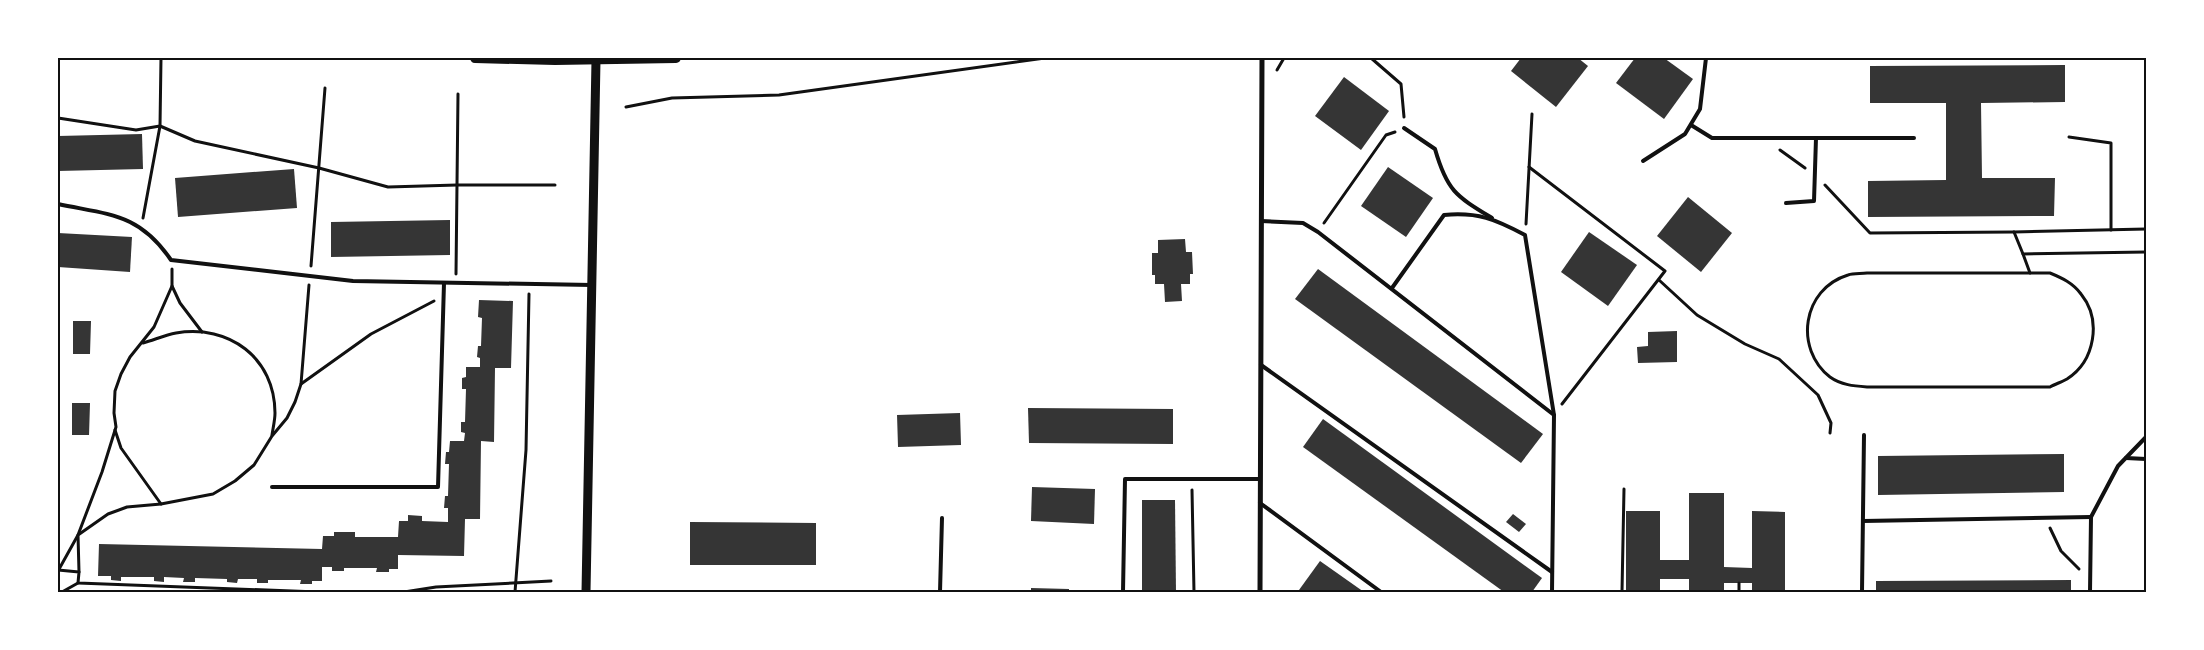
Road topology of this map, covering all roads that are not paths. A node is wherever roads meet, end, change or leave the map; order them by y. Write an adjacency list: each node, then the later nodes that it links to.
1 (475, 58): 5 (main road)
2 (676, 58): 5 (main road)
3 (1262, 58): 14 (street)
4 (1706, 58): 6 (lane)
5 (596, 60): 16 (street)
6 (1690, 125): 8 (lane); 10 (lane)
7 (1404, 128): 13 (lane)
8 (1816, 138): 9 (lane); 11 (lane)
9 (1914, 138)
10 (1643, 161)
11 (1786, 202)
12 (58, 204): 15 (lane)
13 (1496, 220): 17 (lane); 19 (lane)
14 (1261, 221): 17 (lane); 18 (street)
15 (444, 283): 16 (lane); 25 (lane)
16 (592, 285): 31 (street)
17 (1392, 288): 19 (lane)
18 (1261, 365): 24 (street); 30 (lane)
19 (1554, 415): 30 (lane)
20 (1864, 435): 29 (lane)
21 (2146, 437): 22 (lane)
22 (2126, 458): 23 (lane); 27 (lane)
23 (2146, 458)
24 (1260, 479): 26 (street); 33 (lane)
25 (272, 487)
26 (1260, 504): 34 (street); 35 (lane)
27 (2091, 517): 29 (lane); 38 (lane)
28 (942, 518): 32 (lane)
29 (1863, 520): 37 (lane)
30 (1552, 572): 36 (lane)
31 (586, 592)
32 (940, 592)
33 (1122, 592)
34 (1260, 592)
35 (1381, 592)
36 (1552, 592)
37 (1862, 592)
38 (2090, 592)

